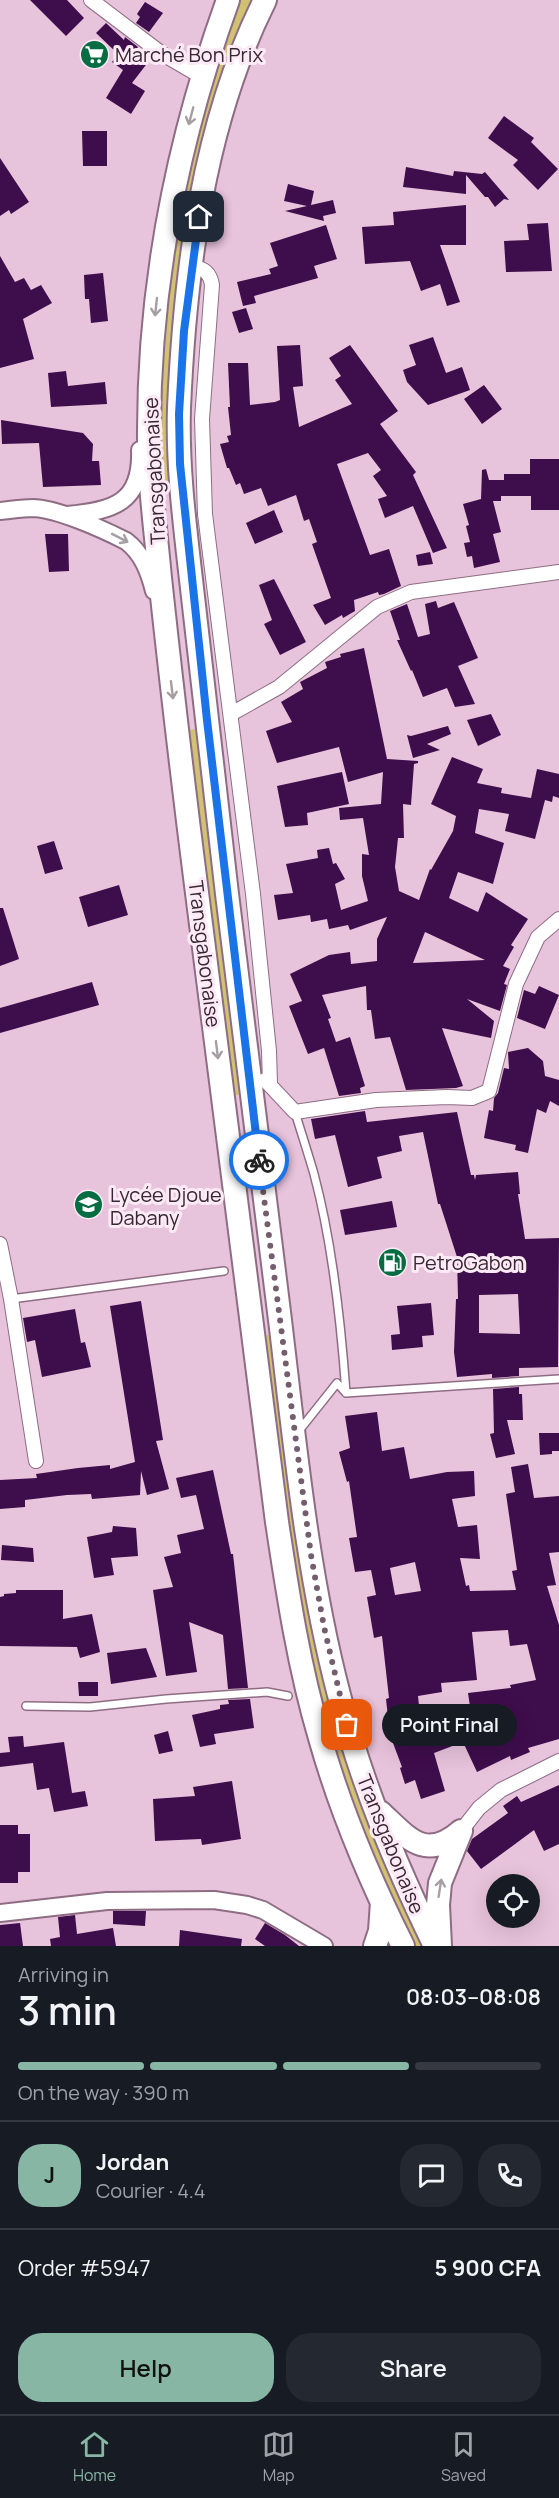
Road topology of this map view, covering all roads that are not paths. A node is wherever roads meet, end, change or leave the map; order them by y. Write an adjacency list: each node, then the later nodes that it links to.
1 (90, 0): 4 (street)
2 (228, 0): 4 (highway, Transgabonaise)
3 (265, 0): 5 (highway, Transgabonaise)
4 (202, 77): 6 (highway, Transgabonaise, one-way to 6)
5 (192, 266): 11 (street); 13 (highway, Transgabonaise)
6 (150, 387): 8 (street); 10 (highway, Transgabonaise)
7 (0, 511): 8 (street)
8 (66, 515): 10 (street, one-way to 10)
9 (559, 572): 11 (street)
10 (167, 652): 30 (highway, Transgabonaise, one-way to 30)
11 (231, 714): 12 (street)
12 (253, 894): 13 (street); 16 (street)
13 (228, 897): 15 (highway, Transgabonaise)
14 (559, 919): 17 (street)
15 (247, 1067): 16 (street); 23 (highway, Transgabonaise)
16 (270, 1084): 17 (street)
17 (295, 1112): 22 (lane)
18 (0, 1244): 20 (street)
19 (224, 1271): 20 (lane)
20 (12, 1299): 24 (street)
21 (559, 1379): 22 (lane)
22 (346, 1393): 23 (lane)
23 (294, 1436): 28 (highway, Transgabonaise)
24 (36, 1461)
25 (288, 1696): 26 (lane)
26 (27, 1706)
27 (559, 1761): 29 (street)
28 (372, 1801): 29 (highway); 35 (highway, Transgabonaise)
29 (461, 1831): 36 (highway, one-way to 29)
30 (382, 1900): 33 (highway); 34 (highway, Transgabonaise)
31 (0, 1913): 32 (street)
32 (324, 1946)
33 (375, 1946)
34 (403, 1946)
35 (435, 1946)
36 (440, 1946)

